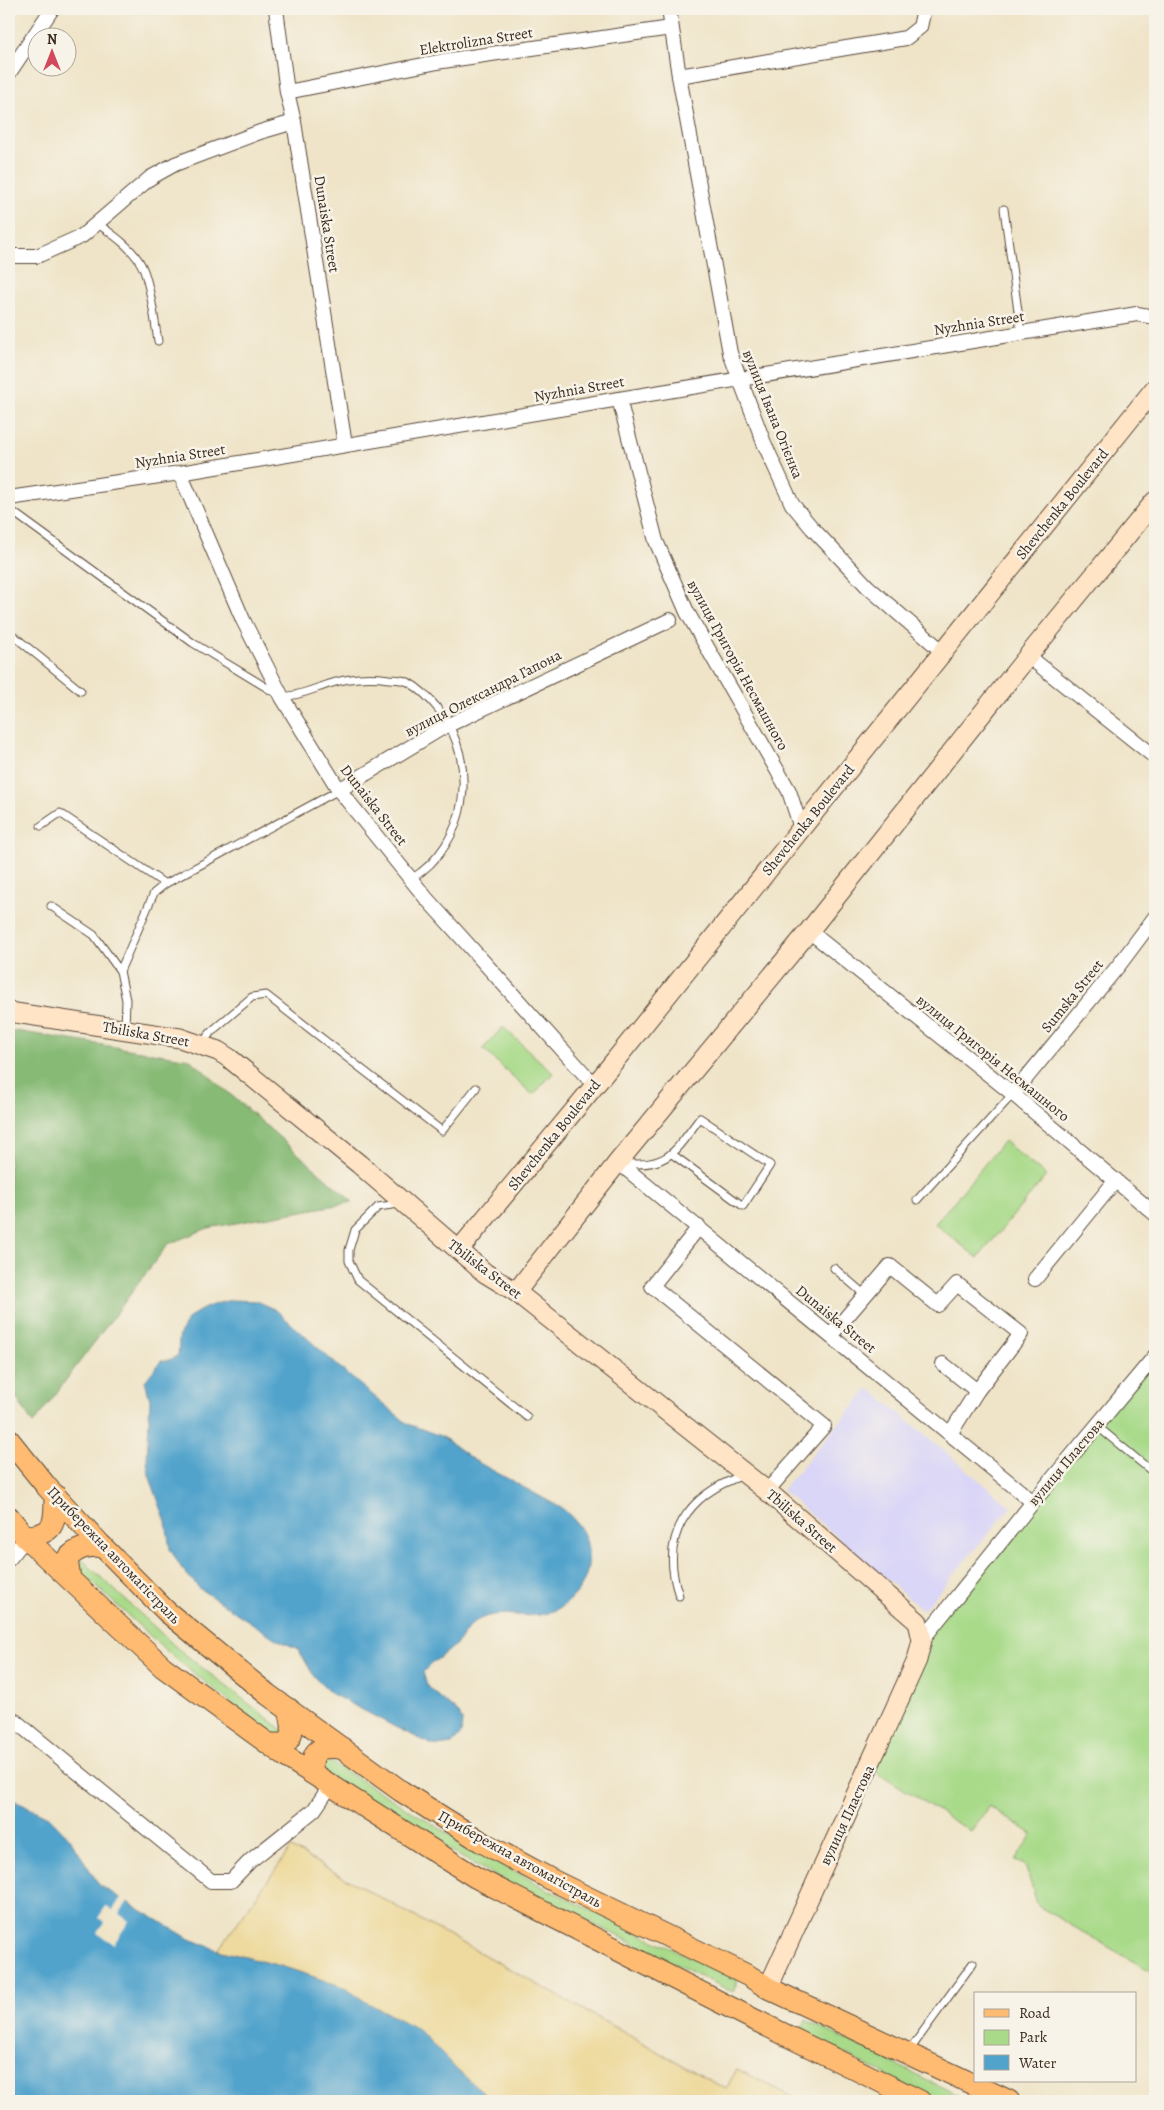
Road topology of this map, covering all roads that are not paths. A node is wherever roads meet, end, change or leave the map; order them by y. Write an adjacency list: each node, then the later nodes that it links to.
1 (52, 9): 6 (street)
2 (276, 9): 8 (street, Dunaiska Street)
3 (669, 9): 5 (street, вулиця Івана Огієнка)
4 (924, 9): 7 (street)
5 (671, 28): 7 (street, вулиця Івана Огієнка); 8 (street, Elektrolizna Street)
6 (9, 73)
7 (679, 76): 16 (street, вулиця Івана Огієнка)
8 (287, 92): 9 (street, Dunaiska Street)
9 (294, 122): 11 (street); 19 (street, Dunaiska Street)
10 (1004, 209): 14 (lane)
11 (98, 224): 12 (street); 15 (lane)
12 (9, 256)
13 (1155, 317): 14 (street, Nyzhnia Street)
14 (1021, 333): 16 (street, Nyzhnia Street)
15 (158, 341)
16 (739, 380): 18 (street, Nyzhnia Street); 26 (street, вулиця Івана Огієнка)
17 (1155, 388): 26 (street, Shevchenka Boulevard)
18 (619, 399): 19 (street, Nyzhnia Street); 34 (street, вулиця Григорія Несмашного)
19 (345, 445): 20 (street, Nyzhnia Street)
20 (180, 473): 21 (street, Nyzhnia Street); 29 (street, Dunaiska Street)
21 (9, 498)
22 (1155, 501): 27 (street)
23 (9, 509): 29 (lane)
24 (670, 620): 30 (street, вулиця Олександра Гапона)
25 (9, 632): 28 (lane)
26 (943, 652): 34 (street, Shevchenka Boulevard)
27 (1028, 656): 31 (street); 39 (street)
28 (80, 691)
29 (282, 697): 30 (lane); 32 (street, Dunaiska Street)
30 (449, 724): 32 (street, вулиця Олександра Гапона); 35 (lane)
31 (1155, 757)
32 (339, 790): 35 (street, Dunaiska Street); 36 (lane, вулиця Олександра Гапона)
33 (41, 826): 36 (lane)
34 (801, 828): 44 (street, Shevchenka Boulevard)
35 (411, 879): 44 (street, Dunaiska Street)
36 (165, 884): 40 (lane, вулиця Олександра Гапона)
37 (50, 906): 40 (lane)
38 (1155, 917): 46 (street, Sumska Street)
39 (809, 931): 46 (street, вулиця Григорія Несмашного); 48 (street)
40 (120, 970): 42 (lane)
41 (9, 1012): 42 (street, Tbiliska Street)
42 (125, 1029): 43 (street, Tbiliska Street)
43 (201, 1044): 45 (lane); 51 (street, Tbiliska Street)
44 (596, 1084): 54 (street, Shevchenka Boulevard)
45 (476, 1088)
46 (1013, 1094): 49 (street, вулиця Григорія Несмашного); 50 (lane)
47 (672, 1154): 47 (lane); 48 (lane)
48 (618, 1162): 53 (street, Dunaiska Street); 57 (street)
49 (1116, 1180): 52 (street, вулиця Григорія Несмашного); 56 (street)
50 (917, 1200)
51 (405, 1203): 54 (street, Tbiliska Street); 63 (lane)
52 (1155, 1214)
53 (699, 1228): 59 (street, Dunaiska Street); 69 (street)
54 (459, 1250): 57 (street, Tbiliska Street)
55 (834, 1268): 58 (lane)
56 (1035, 1280)
57 (516, 1292): 67 (street, Tbiliska Street)
58 (865, 1295): 59 (street); 62 (street)
59 (831, 1335): 65 (street, Dunaiska Street)
60 (1155, 1356): 64 (street, вулиця Пластова)
61 (943, 1364): 62 (street)
62 (977, 1391): 65 (street)
63 (527, 1417)
64 (1097, 1426): 68 (lane); 71 (street, вулиця Пластова)
65 (950, 1434): 71 (street, Dunaiska Street)
66 (9, 1440): 70 (main road, Прибережна автомагістраль)
67 (746, 1474): 69 (street, Tbiliska Street); 77 (lane)
68 (1155, 1474)
69 (767, 1491): 78 (street, Tbiliska Street)
70 (55, 1495): 73 (main road); 74 (main road, Прибережна автомагістраль)
71 (1033, 1502): 78 (street, вулиця Пластова)
72 (9, 1517): 73 (main road)
73 (25, 1537): 75 (street); 76 (main road)
74 (102, 1546): 76 (main road); 79 (main road, Прибережна автомагістраль)
75 (9, 1560)
76 (70, 1579): 81 (main road)
77 (679, 1596)
78 (920, 1631): 86 (street, вулиця Пластова)
79 (289, 1709): 81 (main road); 82 (main road, Прибережна автомагістраль)
80 (9, 1716): 84 (street)
81 (270, 1744): 83 (main road)
82 (342, 1748): 83 (main road); 86 (main road, Прибережна автомагістраль)
83 (312, 1773): 84 (main road)
84 (331, 1786): 87 (main road)
85 (973, 1963): 88 (lane)
86 (768, 1988): 87 (main road); 88 (main road, Прибережна автомагістраль)
87 (754, 2020): 89 (main road)
88 (908, 2053): 90 (main road, Прибережна автомагістраль)
89 (920, 2101)
90 (1009, 2101)

